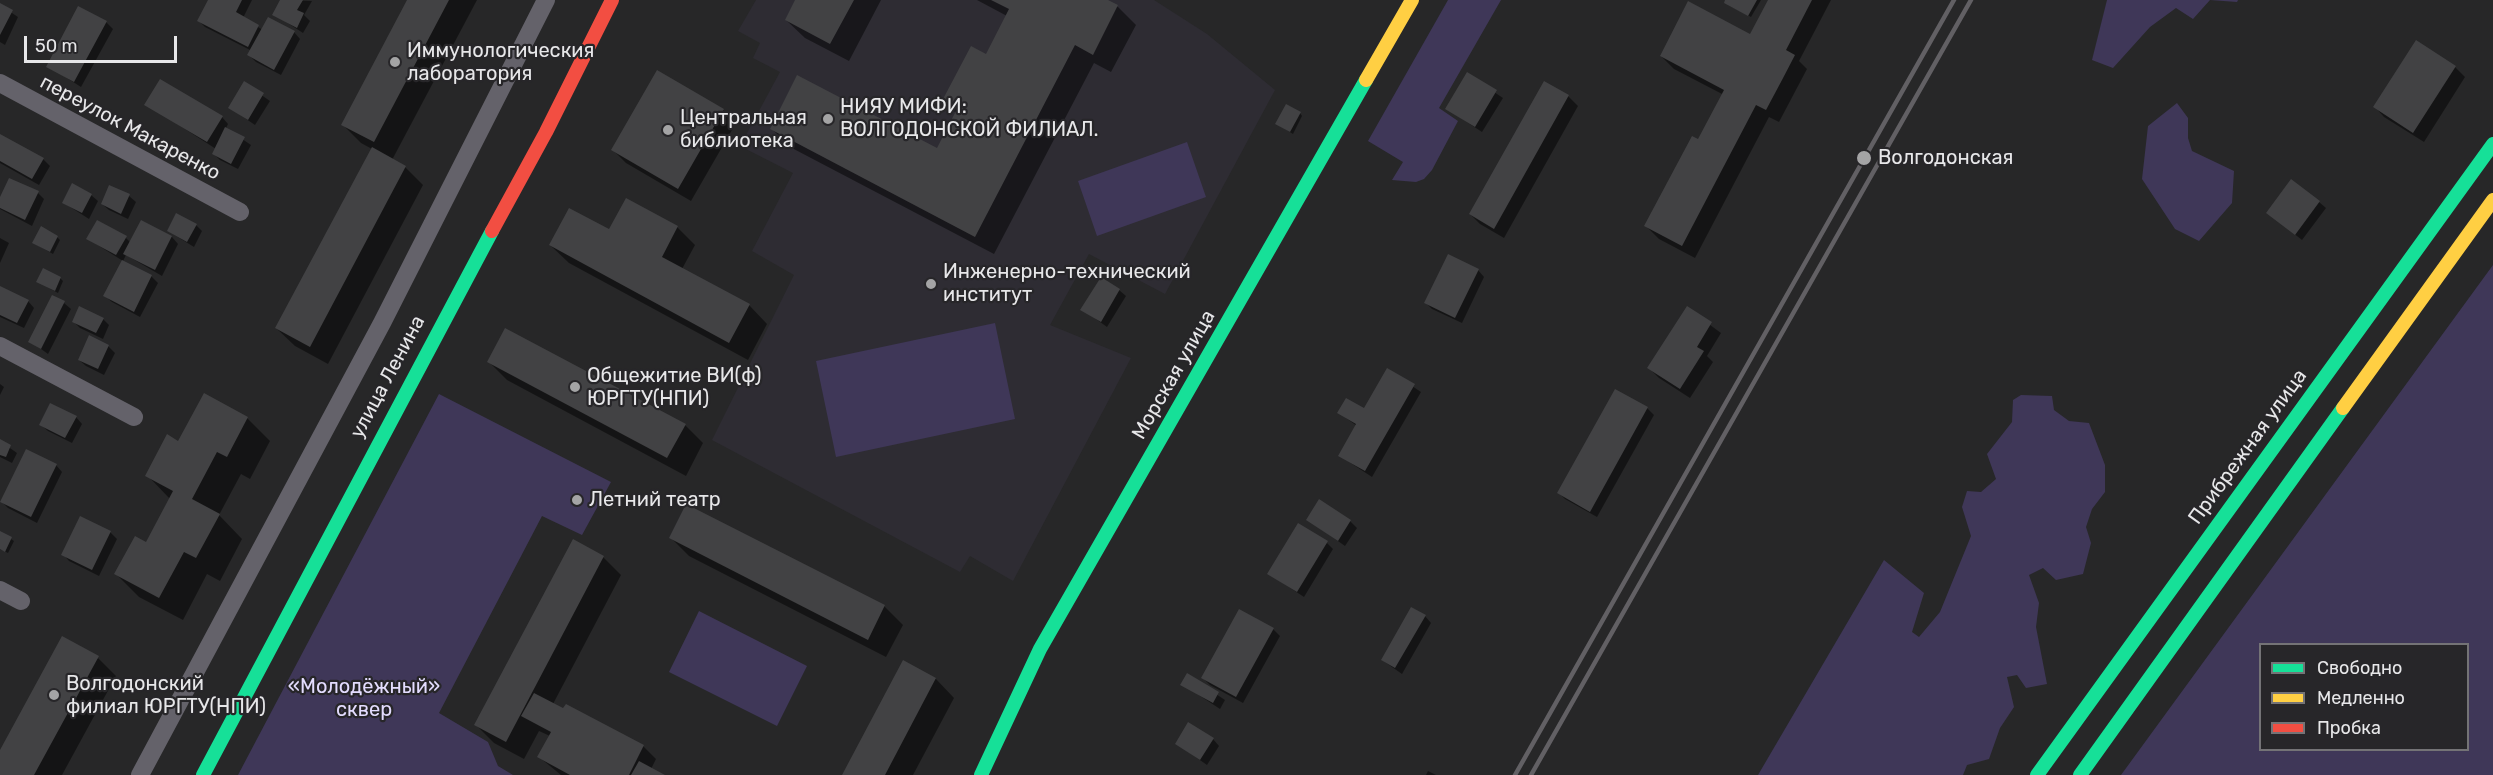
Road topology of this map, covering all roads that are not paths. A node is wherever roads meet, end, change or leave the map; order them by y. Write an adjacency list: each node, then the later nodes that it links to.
1 (546, 0): 12 (street, улица Ленина)
2 (612, 0): 13 (main road, улица Ленина)
3 (1412, 0): 14 (main road, Морская улица)
4 (0, 83): 7 (street, переулок Макаренко)
5 (2493, 144): 15 (main road, Прибрежная улица)
6 (2493, 200): 16 (main road)
7 (240, 212)
8 (0, 346): 9 (street)
9 (134, 417)
10 (0, 590): 11 (street)
11 (21, 601)
12 (140, 775)
13 (203, 775)
14 (981, 775)
15 (2037, 775)
16 (2080, 775)

